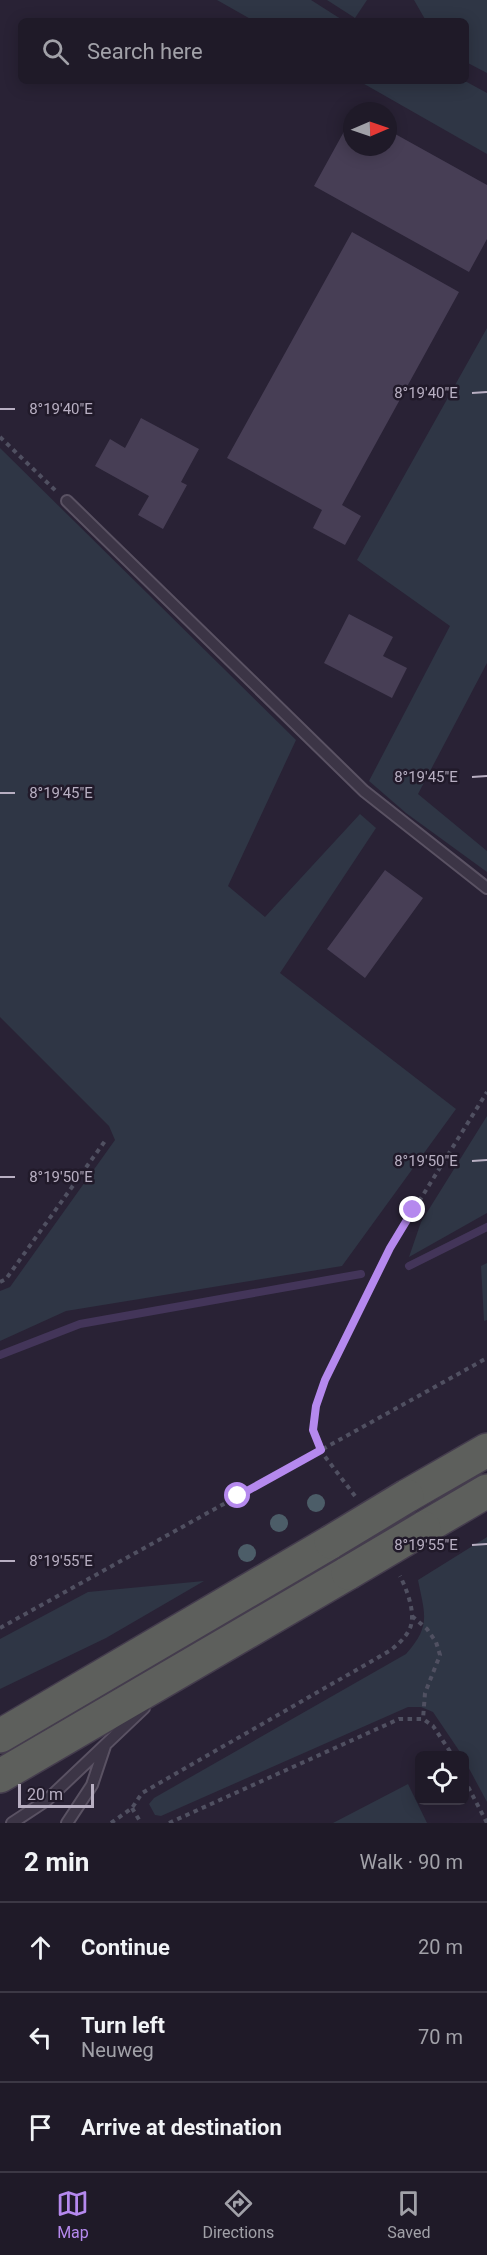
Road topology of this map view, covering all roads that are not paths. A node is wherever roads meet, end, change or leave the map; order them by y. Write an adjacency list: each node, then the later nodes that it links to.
1 (67, 501): 2 (lane)
2 (487, 888)
3 (487, 1450): 6 (highway, bridge)
4 (487, 1491): 5 (highway, bridge)
5 (188, 1666): 7 (lane); 8 (highway)
6 (0, 1736)
7 (106, 1744): 9 (lane); 10 (lane)
8 (0, 1776)
9 (12, 1823)
10 (67, 1823)

